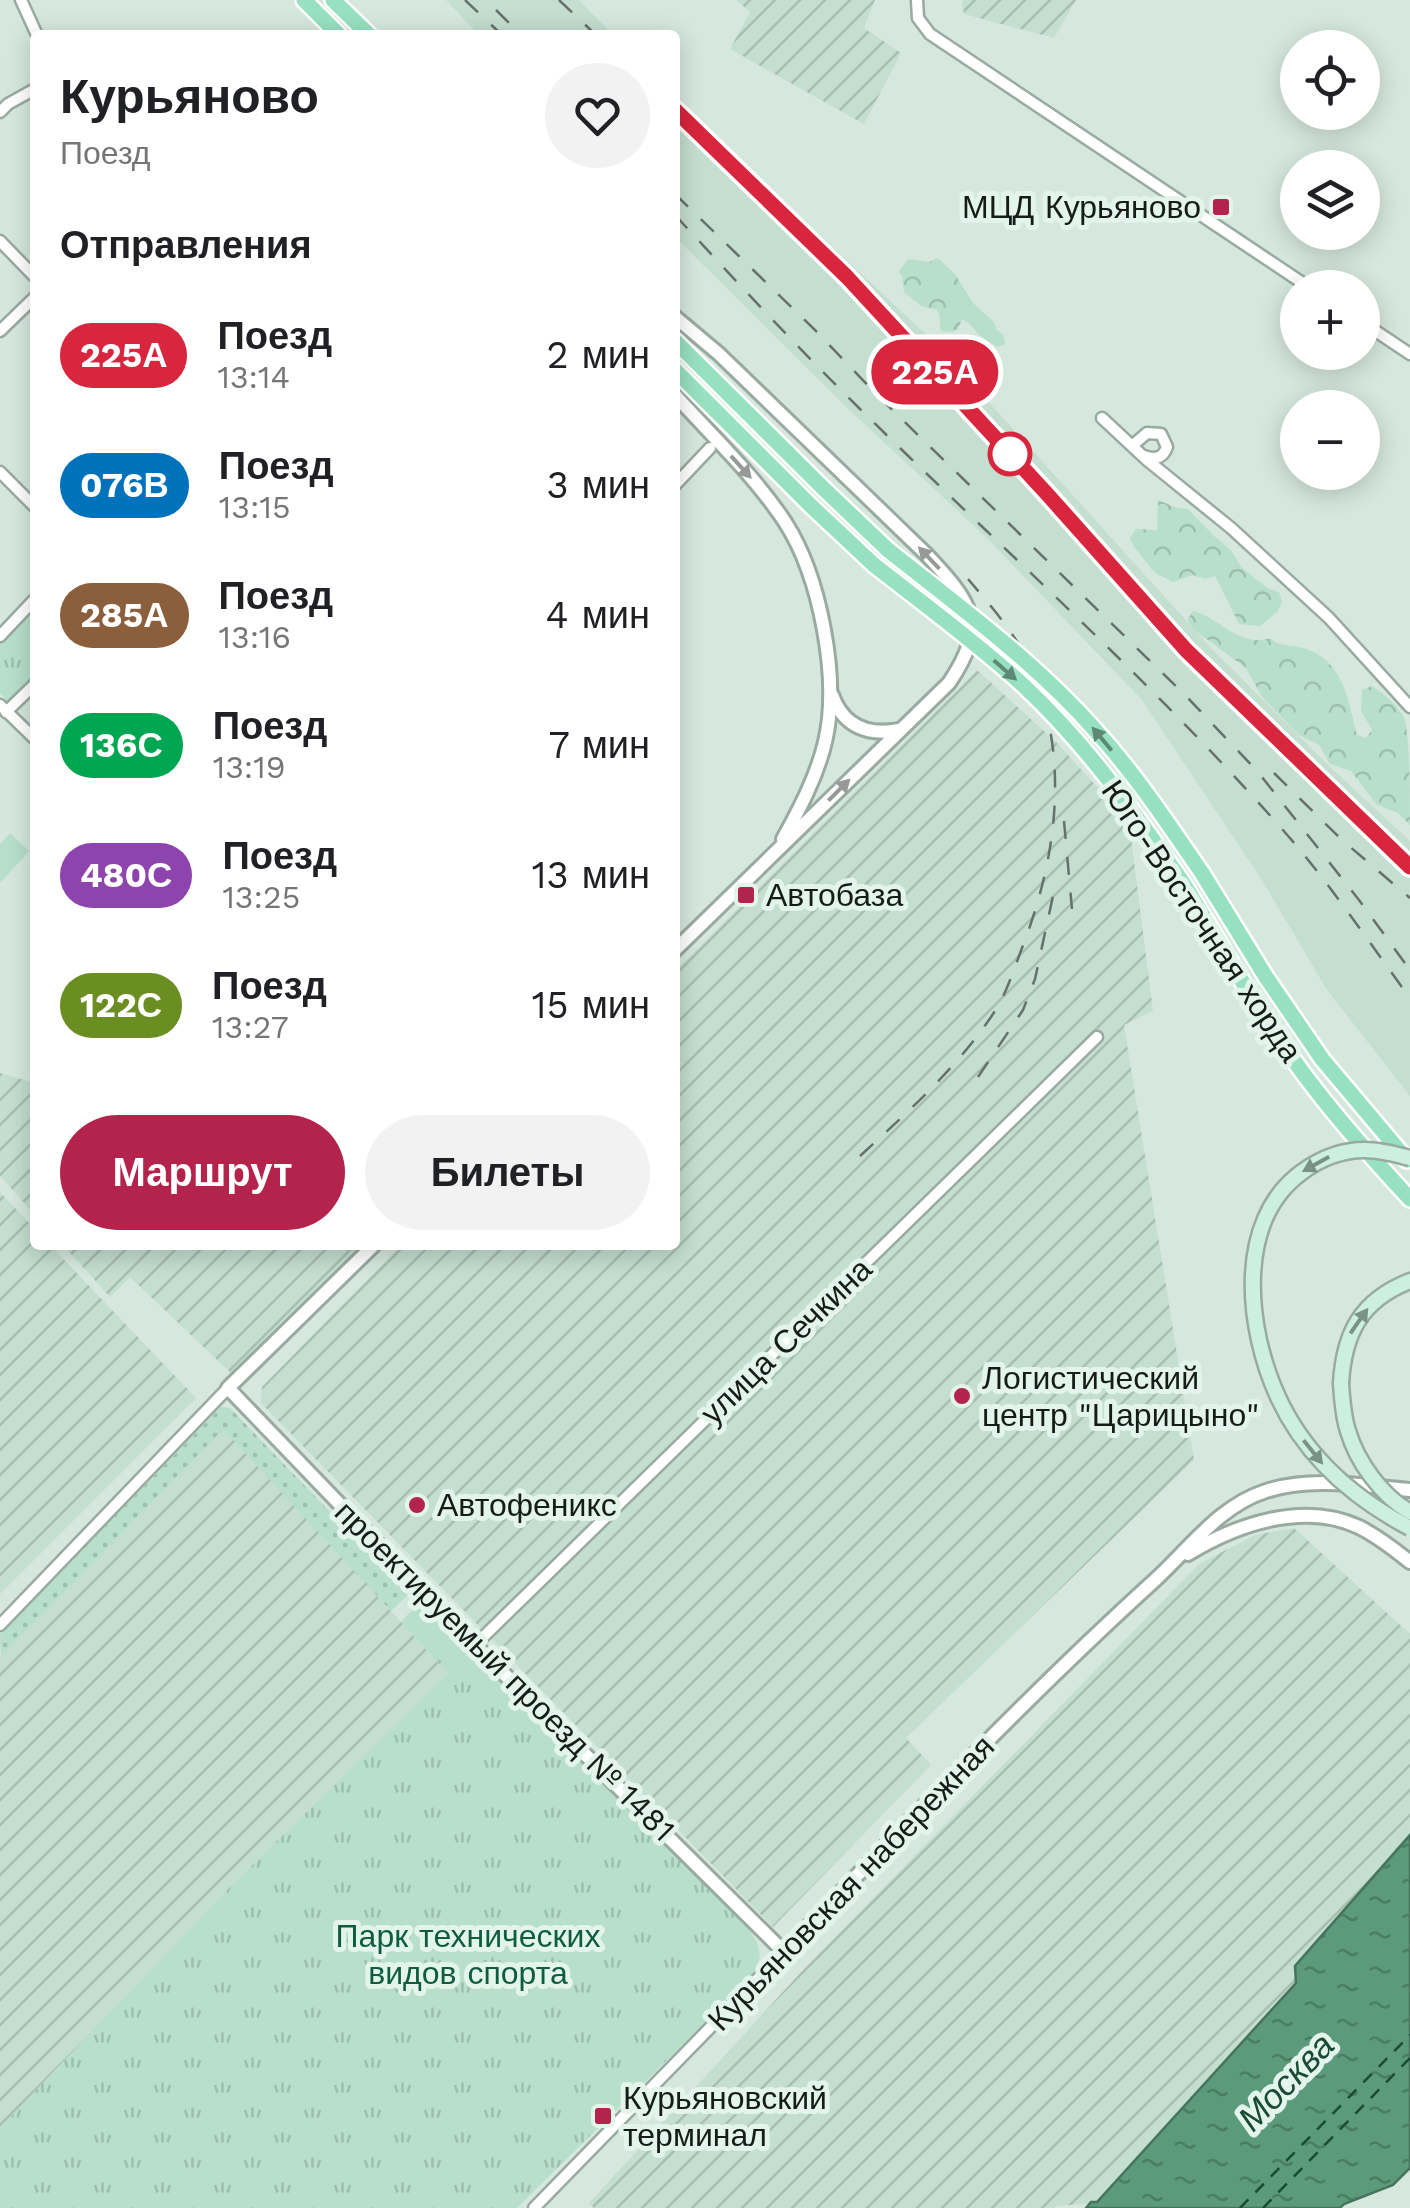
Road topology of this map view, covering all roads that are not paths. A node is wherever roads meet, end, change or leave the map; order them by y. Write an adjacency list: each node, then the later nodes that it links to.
1 (22, 0): 5 (street)
2 (304, 0): 6 (main road)
3 (334, 0): 7 (main road)
4 (918, 0): 11 (street)
5 (35, 30)
6 (334, 30)
7 (363, 30)
8 (30, 92): 9 (street)
9 (0, 112)
10 (0, 241): 12 (street)
11 (1283, 270)
12 (30, 271)
13 (30, 301): 15 (street)
14 (680, 321): 36 (street, one-way to 14)
15 (0, 332)
16 (1380, 334): 18 (street)
17 (680, 346): 41 (main road, Юго-Восточная хорда, one-way to 17, bridge)
18 (1410, 354)
19 (680, 375): 42 (main road, Юго-Восточная хорда, one-way to 42, bridge)
20 (680, 401): 33 (street, one-way to 33)
21 (1102, 418): 22 (street)
22 (1133, 446): 24 (street); 25 (street)
23 (710, 448): 27 (street)
24 (1165, 451): 25 (street); 28 (street)
25 (1144, 456): 28 (street)
26 (0, 472): 29 (street)
27 (680, 480)
28 (1174, 480): 34 (street)
29 (30, 502)
30 (30, 604): 31 (street)
31 (0, 636)
32 (30, 688): 35 (street)
33 (831, 692): 36 (street); 38 (street)
34 (1410, 707)
35 (3, 708): 37 (street)
36 (901, 730): 38 (street, one-way to 36)
37 (30, 734)
38 (778, 850): 39 (street)
39 (680, 945)
40 (1097, 1038): 54 (street, улица Сечкина)
41 (1410, 1161): 48 (main road, one-way to 48, bridge)
42 (1410, 1198)
43 (369, 1250): 45 (street)
44 (1410, 1281): 47 (main road, one-way to 44, bridge)
45 (228, 1388): 53 (street); 54 (street, проектируемый проезд № 1481)
46 (1405, 1490): 52 (street, Курьяновская набережная)
47 (1410, 1512)
48 (1410, 1528)
49 (1383, 1541): 50 (street); 51 (street, Курьяновская набережная); 52 (street, Курьяновская набережная)
50 (1410, 1545)
51 (1410, 1562)
52 (1174, 1563): 55 (street, Курьяновская набережная)
53 (0, 1625)
54 (475, 1645): 55 (street, проектируемый проезд № 1481)
55 (784, 1952): 56 (street, Курьяновская набережная)
56 (534, 2208)

